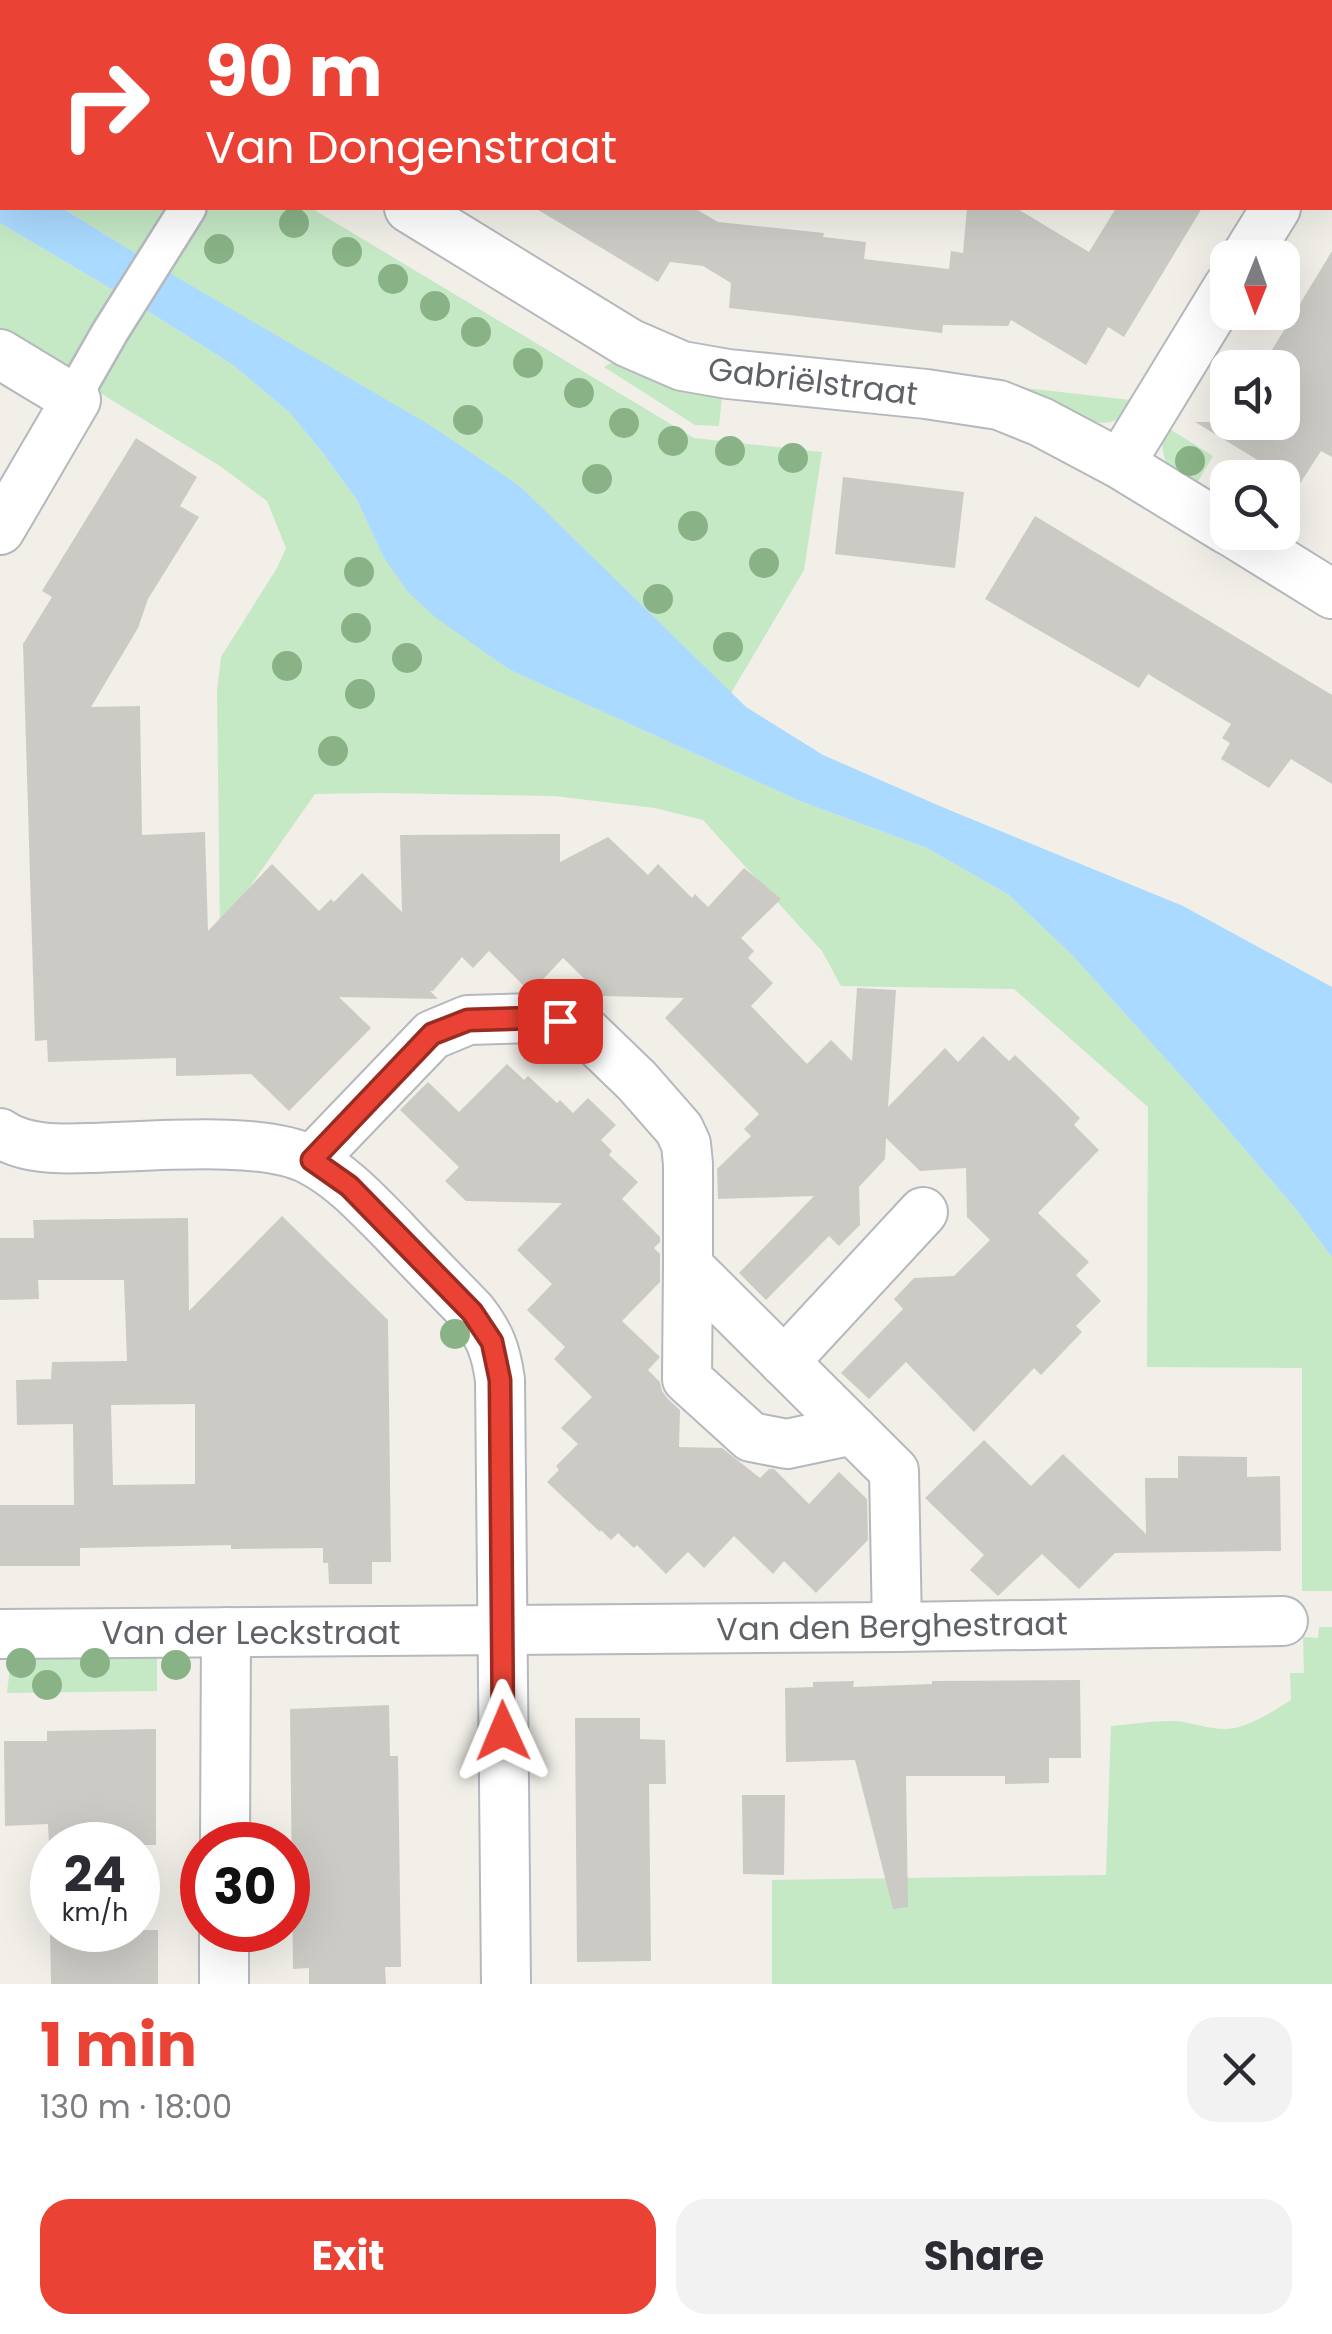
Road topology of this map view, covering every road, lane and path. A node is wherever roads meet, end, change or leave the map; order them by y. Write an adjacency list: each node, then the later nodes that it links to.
1 (412, 210): 8 (street, Gabriëlstraat)
2 (1275, 210): 4 (street)
3 (181, 218): 7 (street)
4 (1257, 240)
5 (1210, 316): 8 (street)
6 (0, 354): 7 (street)
7 (76, 400): 10 (street)
8 (1120, 464): 9 (street, Gabriëlstraat)
9 (1210, 519)
10 (0, 530)
11 (1261, 550): 12 (street, Gabriëlstraat)
12 (1332, 594)
13 (0, 1133): 14 (street)
14 (312, 1160): 16 (street); 21 (street)
15 (923, 1212): 17 (street)
16 (688, 1266): 17 (street); 18 (street)
17 (784, 1362): 18 (street)
18 (853, 1430): 20 (street)
19 (1283, 1620): 20 (street, Van den Berghestraat)
20 (897, 1627): 21 (street, Van den Berghestraat)
21 (502, 1629): 22 (street, Van der Leckstraat); 27 (street)
22 (226, 1632): 23 (street, Van der Leckstraat); 24 (street)
23 (0, 1634)
24 (225, 1822)
25 (224, 1952): 26 (street)
26 (224, 1984)
27 (506, 1984)

